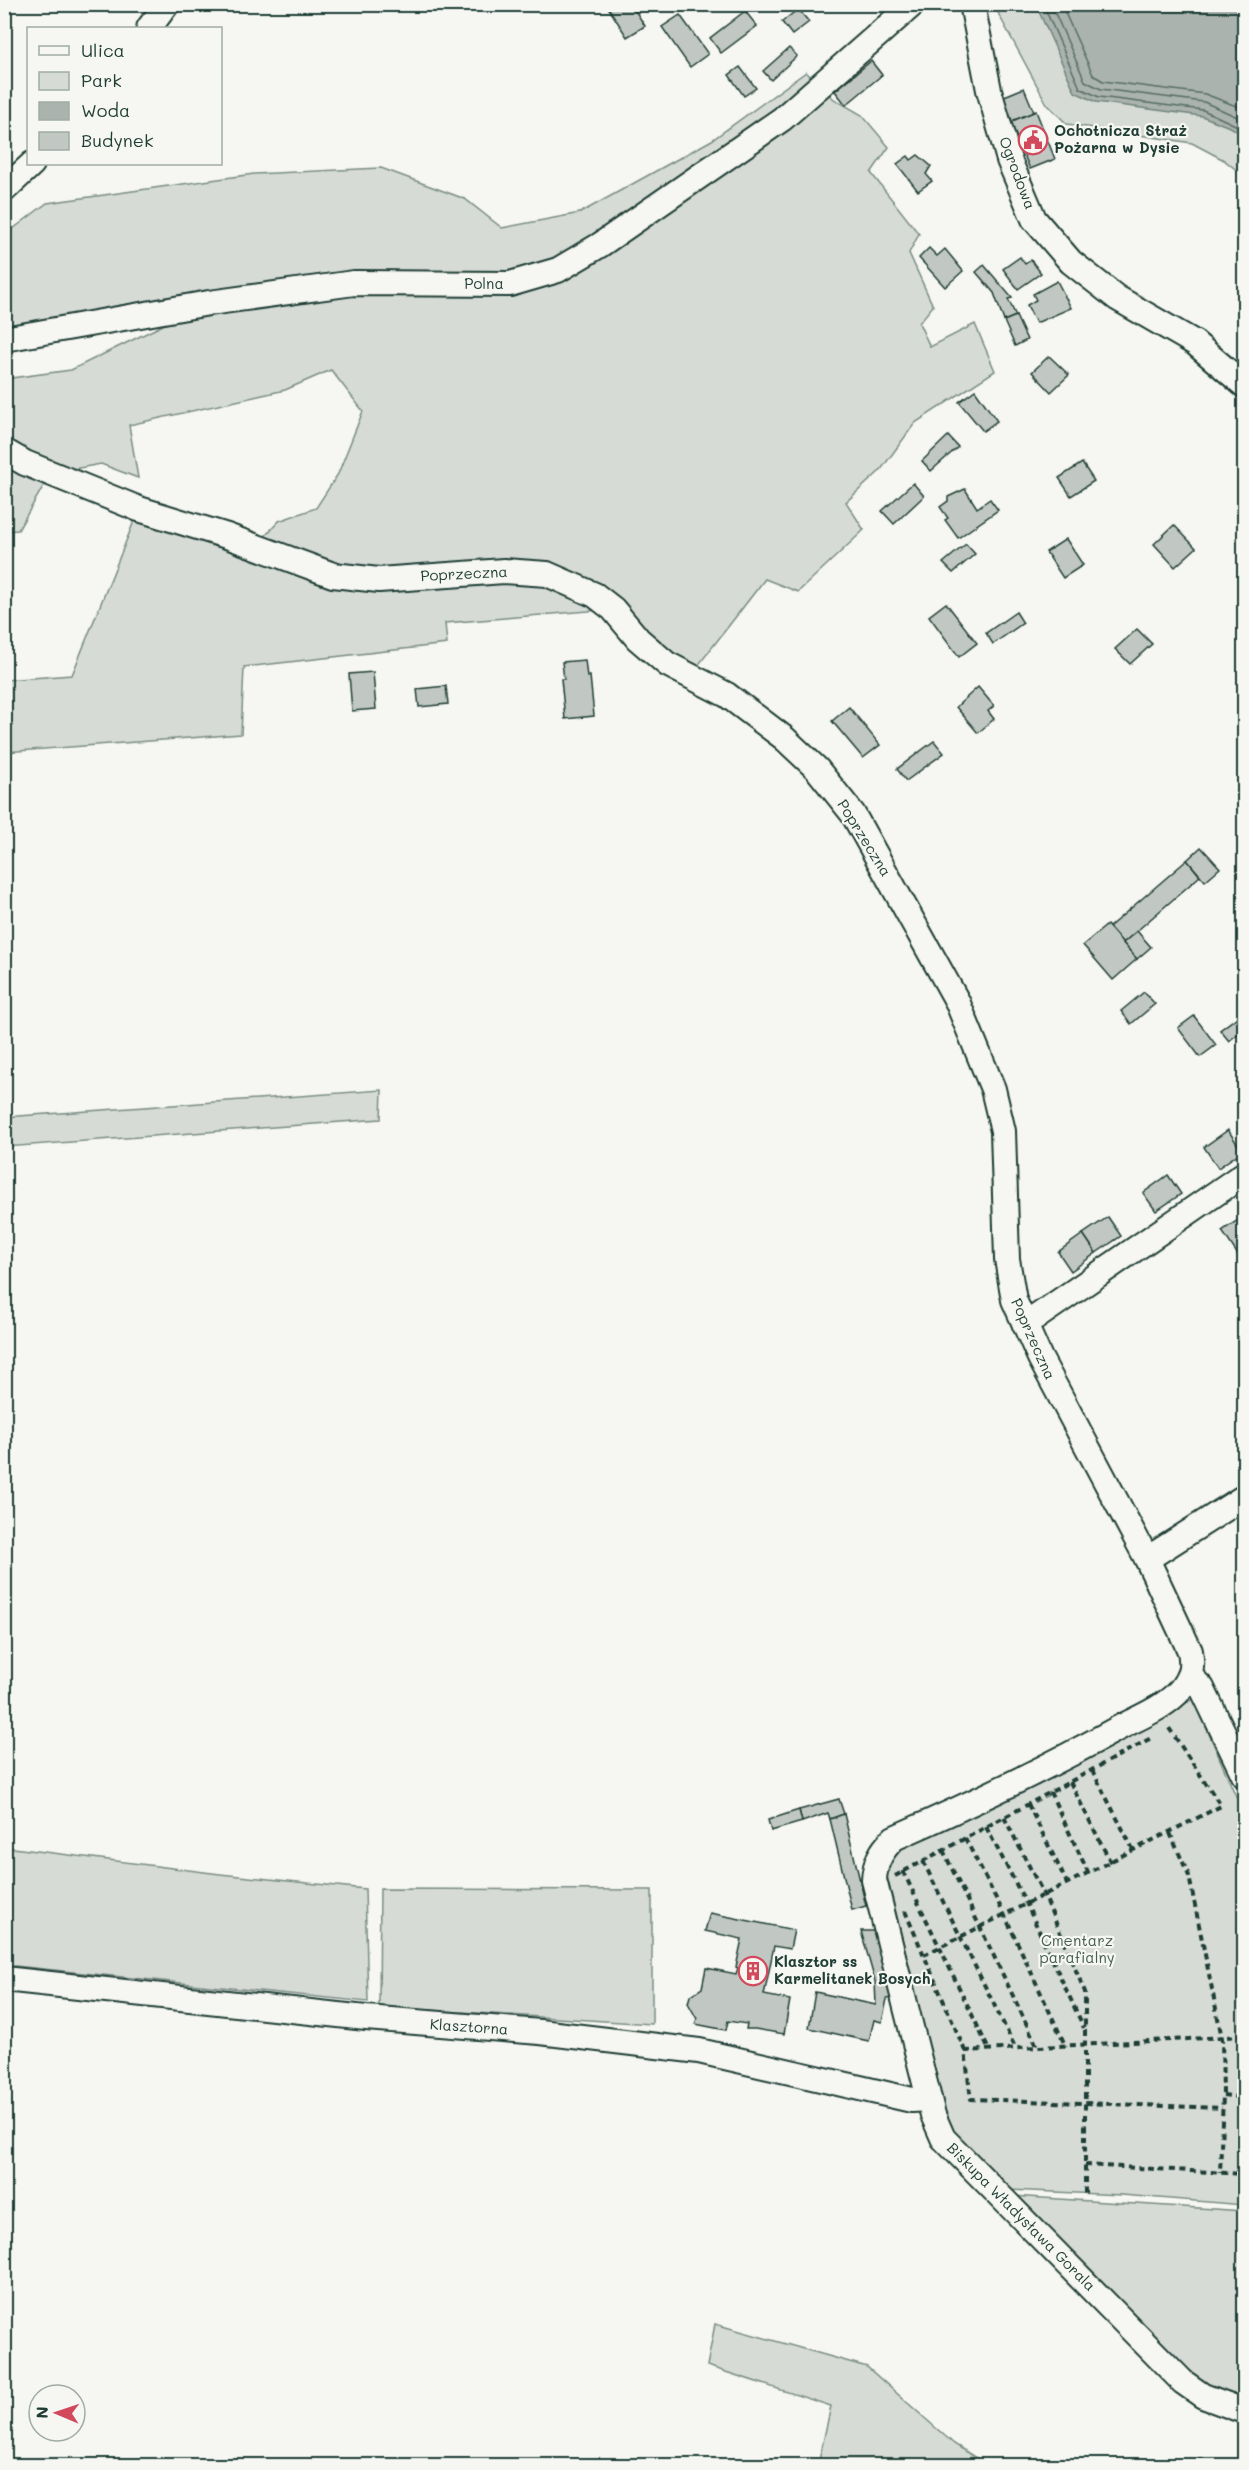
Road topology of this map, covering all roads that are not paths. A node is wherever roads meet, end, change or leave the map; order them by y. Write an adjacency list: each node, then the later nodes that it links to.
1 (167, 4): 4 (street)
2 (914, 4): 7 (street, Polna)
3 (972, 4): 8 (street, Ogrodowa)
4 (150, 27)
5 (31, 165): 6 (street)
6 (4, 190)
7 (4, 339)
8 (1245, 385)
9 (4, 451): 11 (street, Poprzeczna)
10 (1245, 1174): 11 (street)
11 (1025, 1326): 13 (street, Poprzeczna)
12 (1245, 1497): 13 (street)
13 (1147, 1559): 14 (street, Poprzeczna)
14 (1190, 1676): 15 (street); 17 (street, Biskupa Władysława Gorala)
15 (1245, 1775)
16 (4, 1979): 17 (street, Klasztorna)
17 (929, 2099): 18 (street, Biskupa Władysława Gorala)
18 (1245, 2411)

